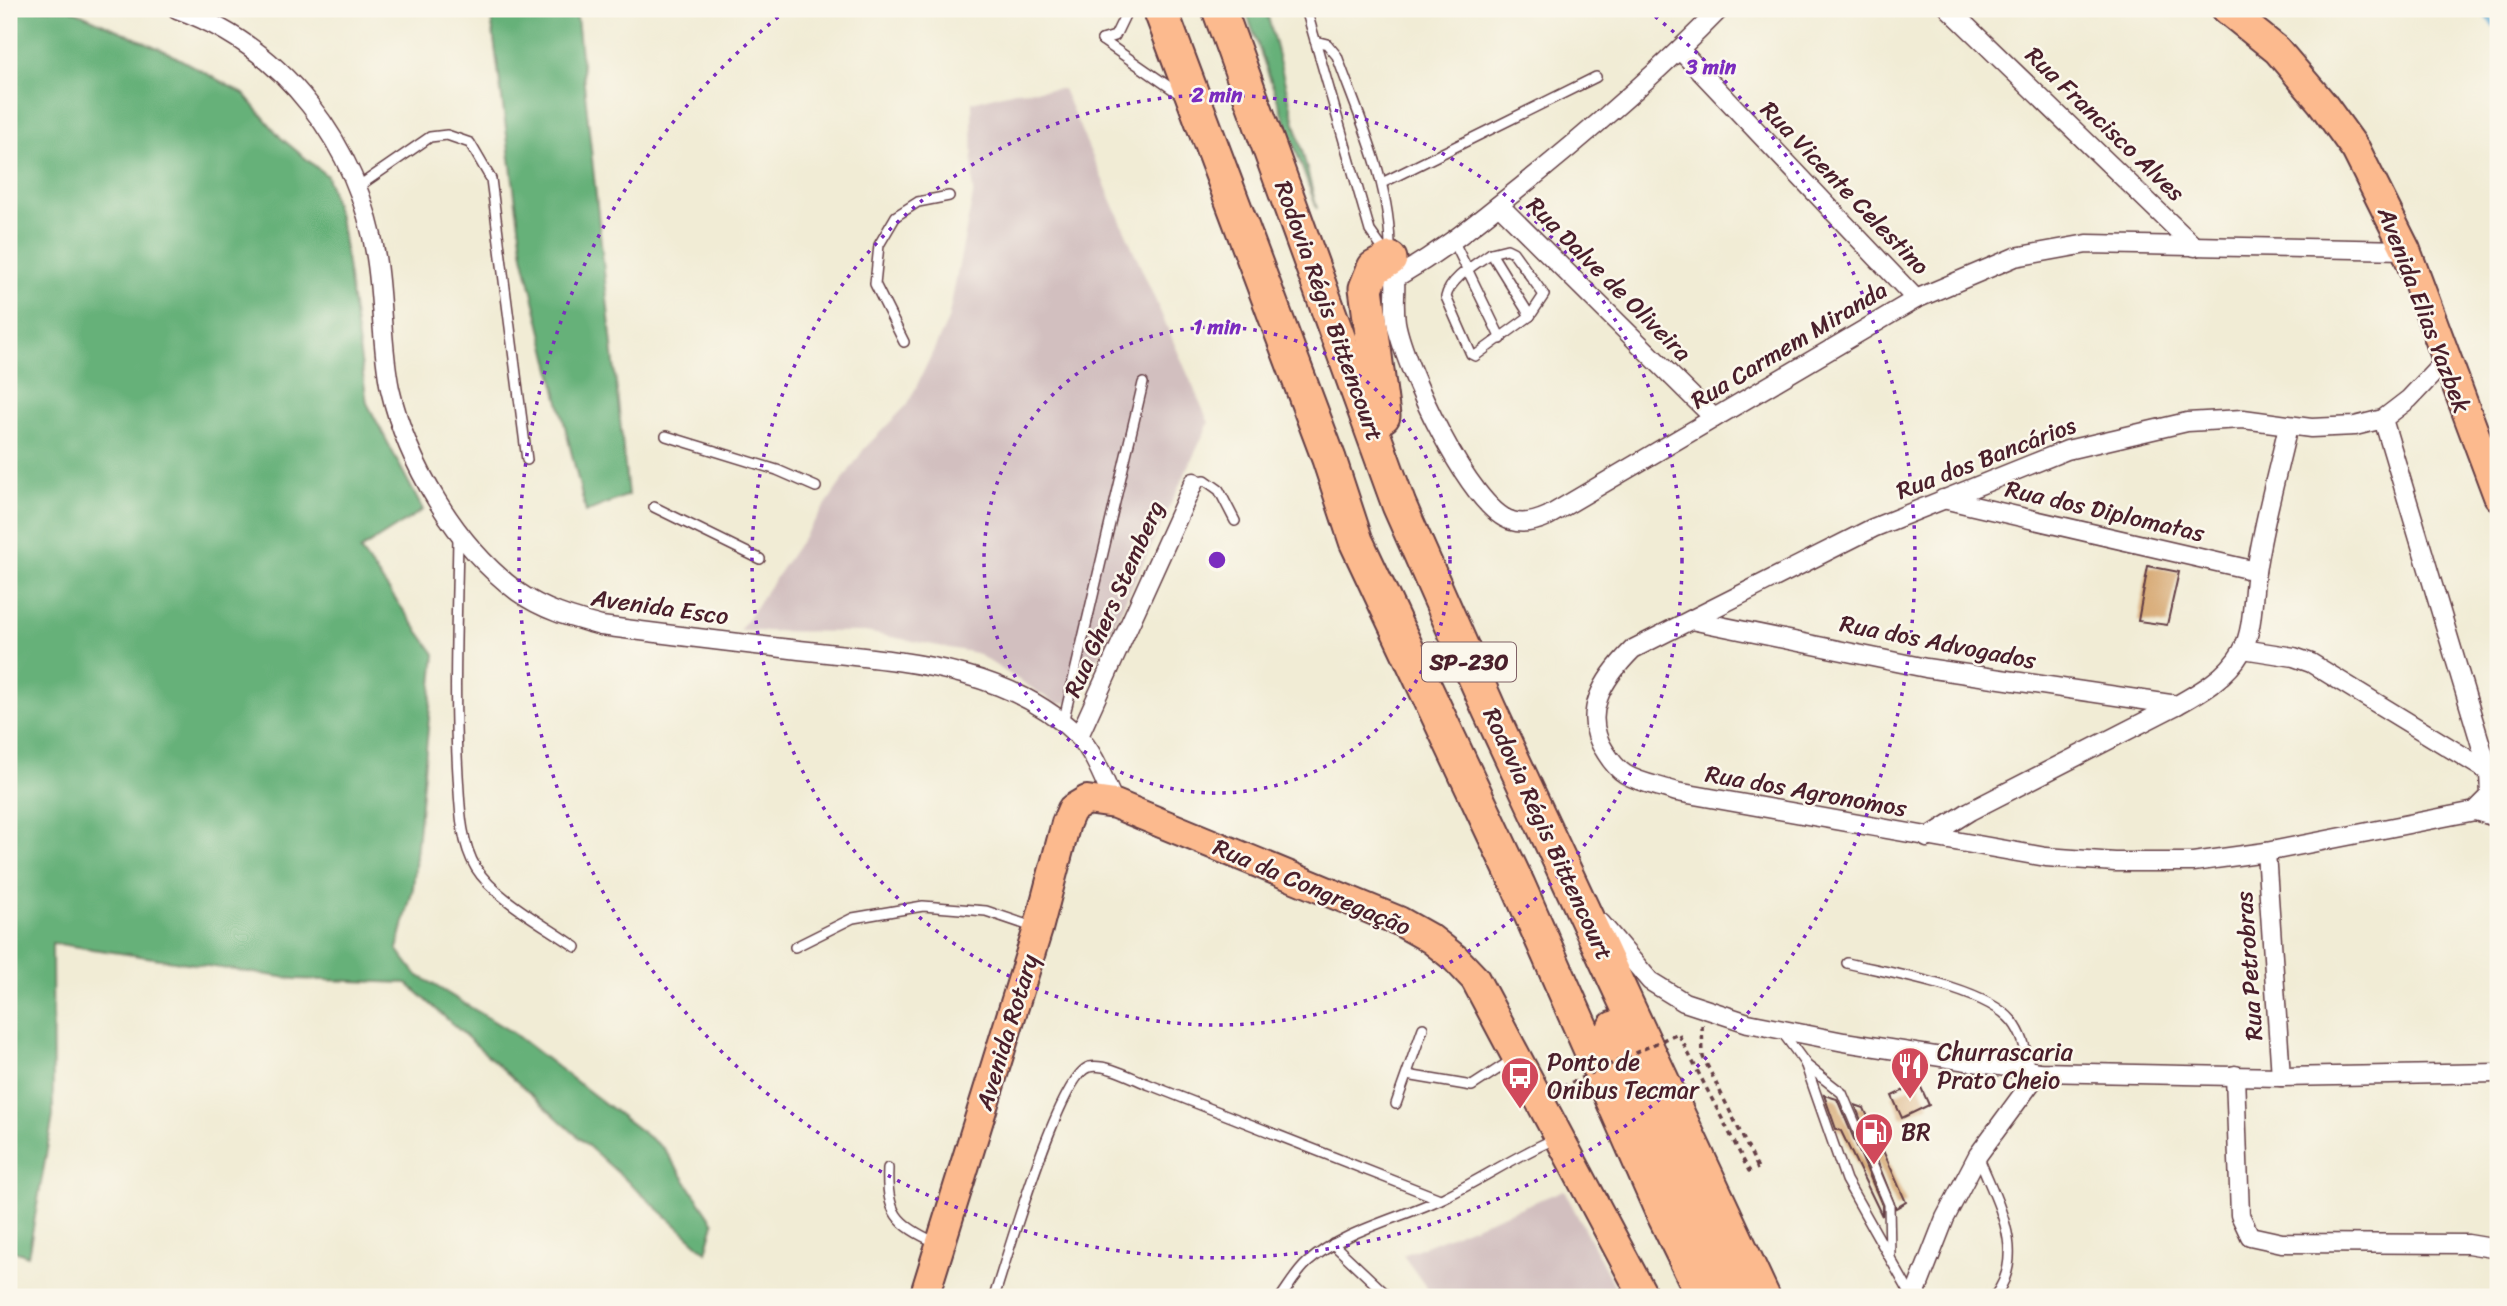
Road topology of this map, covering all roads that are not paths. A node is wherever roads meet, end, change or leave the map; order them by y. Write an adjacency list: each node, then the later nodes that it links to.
1 (177, 9): 14 (street, Avenida Esco)
2 (1128, 9): 12 (lane)
3 (1160, 9): 12 (highway, Rodovia Régis Bittencourt / SP-230)
4 (1219, 9): 38 (highway, Rodovia Régis Bittencourt / SP-230)
5 (1306, 9): 9 (lane)
6 (1720, 9): 10 (street)
7 (1949, 9): 18 (street, Rua Francisco Alves)
8 (2226, 9): 19 (main road, Avenida Elias Yazbek)
9 (1315, 41): 13 (lane); 21 (lane)
10 (1679, 50): 16 (street); 23 (street, Rua Vicente Celestino)
11 (1596, 78): 13 (lane)
12 (1194, 105): 86 (highway, Rodovia Régis Bittencourt / SP-230)
13 (1382, 183): 21 (lane)
14 (359, 186): 33 (lane); 41 (street, Avenida Esco)
15 (949, 196): 26 (lane)
16 (1499, 205): 17 (street); 29 (street, Rua Dalve de Oliveira)
17 (1454, 242): 21 (street); 22 (lane)
18 (2195, 247): 19 (street, Rua Carmem Miranda); 23 (street, Rua Carmem Miranda)
19 (2406, 250): 27 (main road, Avenida Elias Yazbek)
20 (1491, 253): 22 (lane); 24 (lane); 24 (lane)
21 (1393, 268): 29 (street, Rua Carmem Miranda); 38 (highway)
22 (1468, 269): 25 (lane); 25 (lane)
23 (1916, 299): 29 (street, Rua Carmem Miranda)
24 (1530, 316): 25 (lane)
25 (1501, 339)
26 (904, 342)
27 (2445, 361): 30 (street, Rua dos Bancários); 36 (main road, Avenida Elias Yazbek)
28 (1143, 383): 49 (lane)
29 (1714, 418)
30 (2383, 419): 31 (street, Rua dos Bancários); 51 (street)
31 (2288, 426): 37 (street, Rua dos Bancários); 43 (street)
32 (666, 436): 35 (lane)
33 (527, 460)
34 (1194, 482): 40 (lane); 50 (street, Rua Ghers Stemberg)
35 (816, 487)
36 (2498, 496)
37 (1944, 499): 43 (street, Rua dos Diplomatas); 44 (street, Rua dos Bancários)
38 (1399, 505): 48 (highway, Rodovia Régis Bittencourt / SP-230)
39 (654, 507): 42 (lane)
40 (1235, 521)
41 (458, 530): 49 (street, Avenida Esco); 60 (lane)
42 (760, 559)
43 (2256, 570): 46 (street)
44 (1691, 620): 45 (street, Rua dos Bancários); 47 (street, Rua dos Advogados)
45 (1633, 649): 55 (street, Rua dos Agronomos)
46 (2243, 649): 47 (street, Rua dos Agronomos); 51 (street)
47 (2177, 705): 55 (street, Rua dos Agronomos)
48 (1489, 709): 57 (highway, Rodovia Régis Bittencourt / SP-230); 87 (highway)
49 (1063, 723): 50 (street, Avenida Esco)
50 (1079, 736): 52 (street, Avenida Esco)
51 (2489, 772): 53 (street)
52 (1115, 804): 59 (main road, Avenida Rotary); 65 (main road, Rua da Congregação)
53 (2476, 811): 54 (street); 56 (street)
54 (2498, 818)
55 (1927, 838): 56 (street)
56 (2266, 852): 71 (street, Rua Petrobras)
57 (1561, 863): 58 (highway); 88 (highway, Rodovia Régis Bittencourt / SP-230)
58 (1598, 919): 64 (street); 89 (highway)
59 (1038, 929): 61 (lane); 78 (main road, Avenida Rotary)
60 (576, 947)
61 (795, 947)
62 (1847, 963): 67 (lane)
63 (1423, 1028): 69 (lane)
64 (1781, 1030): 66 (lane); 67 (street)
65 (1516, 1057): 69 (lane); 73 (main road, Rua da Congregação)
66 (1805, 1063): 80 (lane); 80 (lane)
67 (2035, 1071): 70 (street); 74 (street)
68 (2498, 1073): 71 (street)
69 (1407, 1075): 72 (lane)
70 (2235, 1075): 71 (street); 79 (street)
71 (2281, 1077)
72 (1396, 1104)
73 (1558, 1137): 76 (lane); 85 (main road, Rua da Congregação)
74 (1978, 1155): 90 (street); 91 (lane)
75 (888, 1168): 78 (lane)
76 (1440, 1199): 77 (lane); 82 (lane)
77 (1333, 1244): 83 (lane); 84 (lane)
78 (941, 1245): 81 (main road, Avenida Rotary)
79 (2498, 1249)
80 (1890, 1258): 90 (lane)
81 (924, 1297)
82 (994, 1297)
83 (1281, 1297)
84 (1389, 1297)
85 (1644, 1297)
86 (1704, 1297)
87 (1734, 1297)
88 (1763, 1297)
89 (1780, 1297)
90 (1913, 1297)
91 (1994, 1297)

